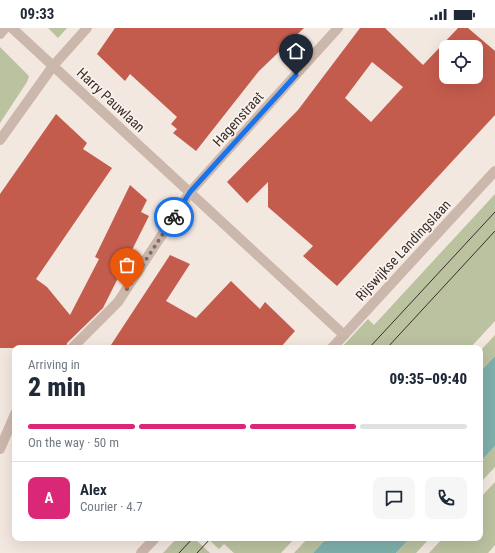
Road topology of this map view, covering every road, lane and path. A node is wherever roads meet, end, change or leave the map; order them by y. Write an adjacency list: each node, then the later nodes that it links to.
1 (5, 28): 5 (street)
2 (12, 28): 6 (street, Harry Pauwlaan)
3 (87, 28): 6 (street)
4 (338, 28): 9 (street, Hagenstraat)
5 (0, 34)
6 (53, 66): 7 (street); 9 (street, Harry Pauwlaan)
7 (0, 140)
8 (495, 171): 10 (street, Rijswijkse Landingslaan)
9 (190, 192): 10 (street, Harry Pauwlaan); 11 (street)
10 (344, 335): 12 (street, Rijswijkse Landingslaan)
11 (75, 345)
12 (335, 345)
13 (12, 421): 14 (street)
14 (0, 449)
15 (152, 541): 16 (street)
16 (141, 553)

